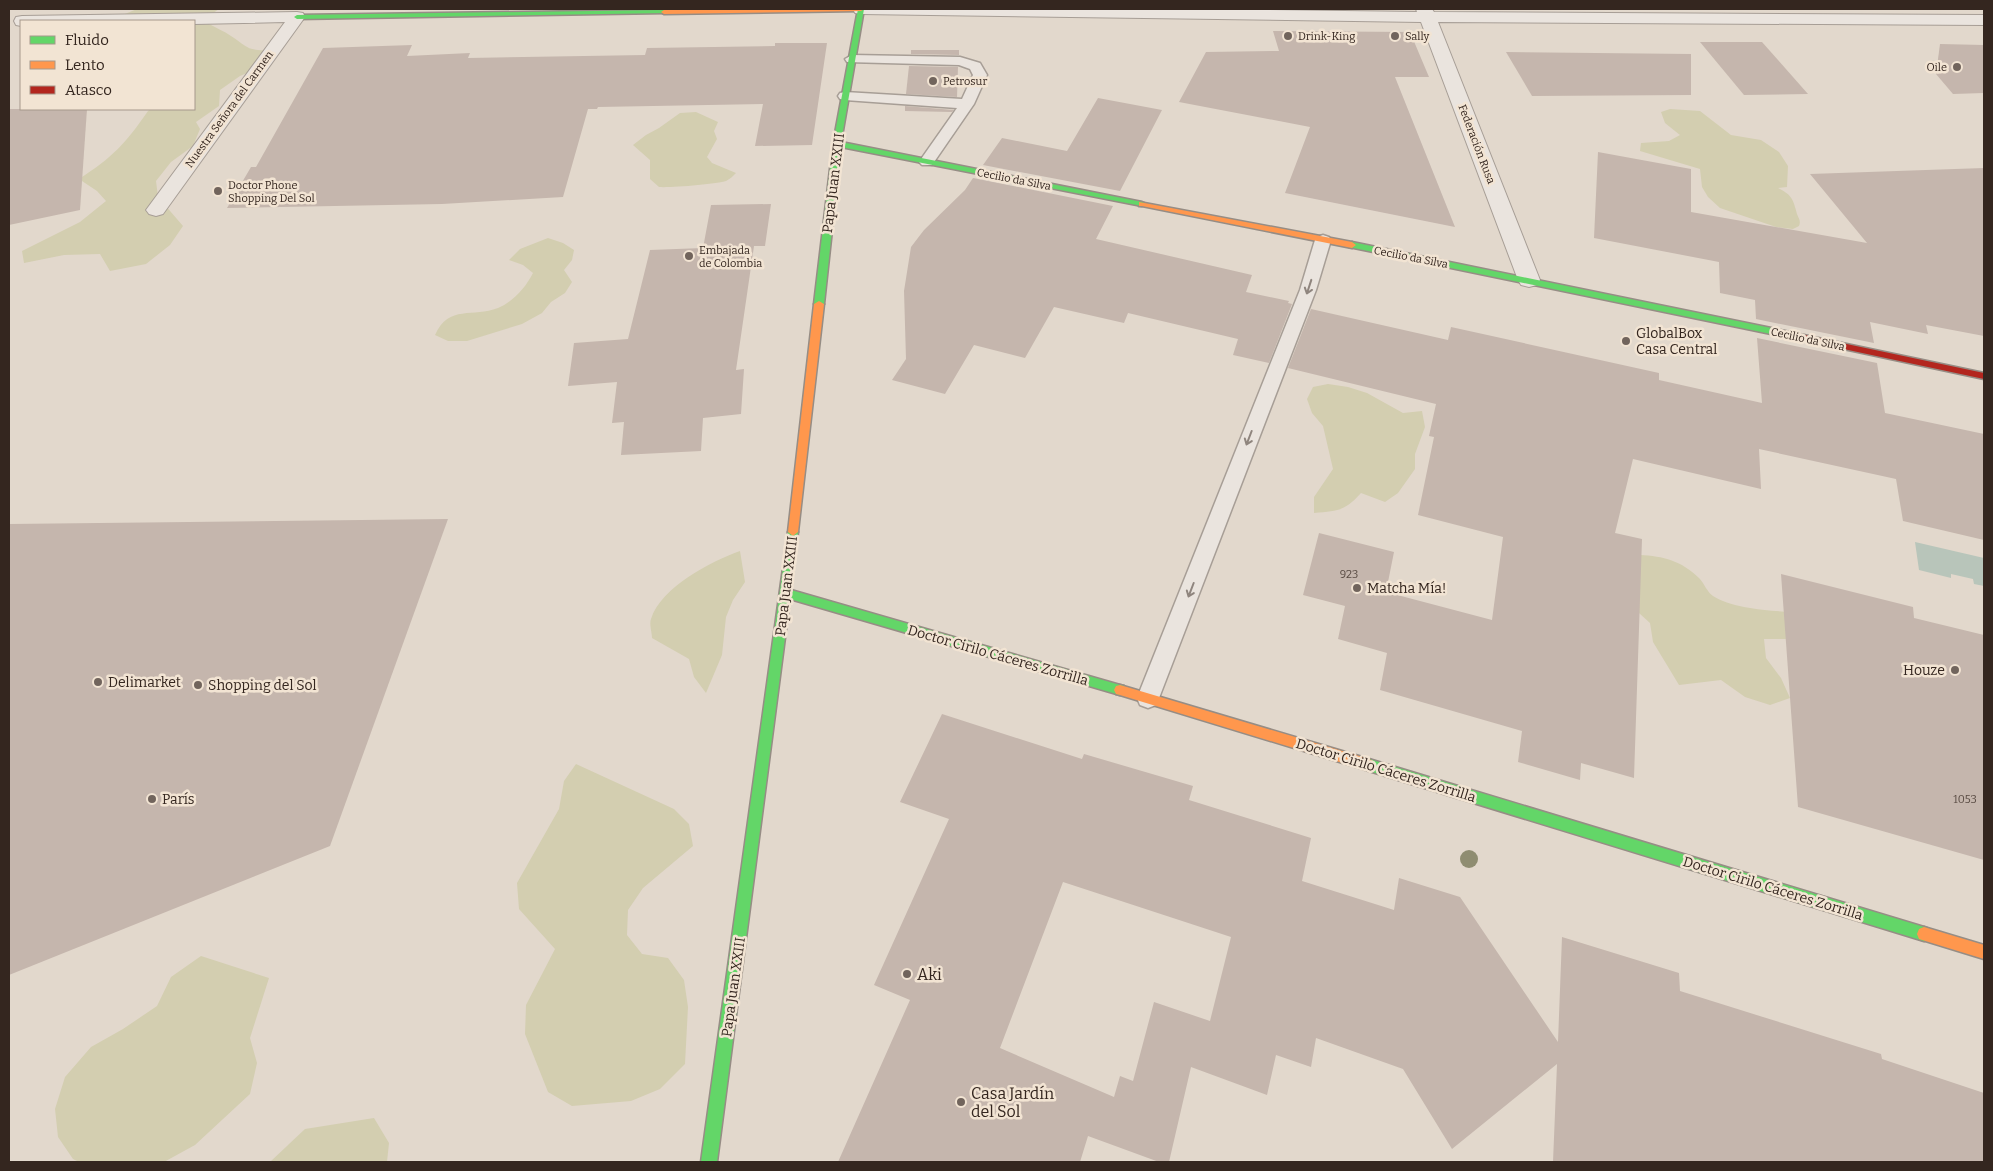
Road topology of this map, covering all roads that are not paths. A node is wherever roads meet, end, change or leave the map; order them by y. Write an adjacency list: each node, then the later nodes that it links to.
1 (861, 9): 2 (street); 3 (street); 6 (street, Papa Juan XXIII)
2 (300, 13): 4 (street); 11 (street, Nuestra Señora del Carmen)
3 (1426, 13): 5 (street); 13 (street, Federación Rusa)
4 (56, 20)
5 (1984, 20)
6 (852, 59): 7 (street, Papa Juan XXIII); 8 (lane)
7 (846, 96): 8 (lane); 9 (street, Papa Juan XXIII)
8 (966, 104): 10 (lane)
9 (837, 144): 10 (street, Cecilio da Silva); 15 (street, Papa Juan XXIII)
10 (927, 162): 12 (street, Cecilio da Silva)
11 (156, 210)
12 (1323, 240): 13 (street, Cecilio da Silva); 16 (lane, one-way to 16)
13 (1529, 280): 14 (street, Cecilio da Silva)
14 (1984, 376)
15 (786, 593): 16 (street, Doctor Cirilo Cáceres Zorrilla); 18 (street, Papa Juan XXIII)
16 (1148, 698): 17 (street, Doctor Cirilo Cáceres Zorrilla)
17 (1984, 952)
18 (709, 1162)

